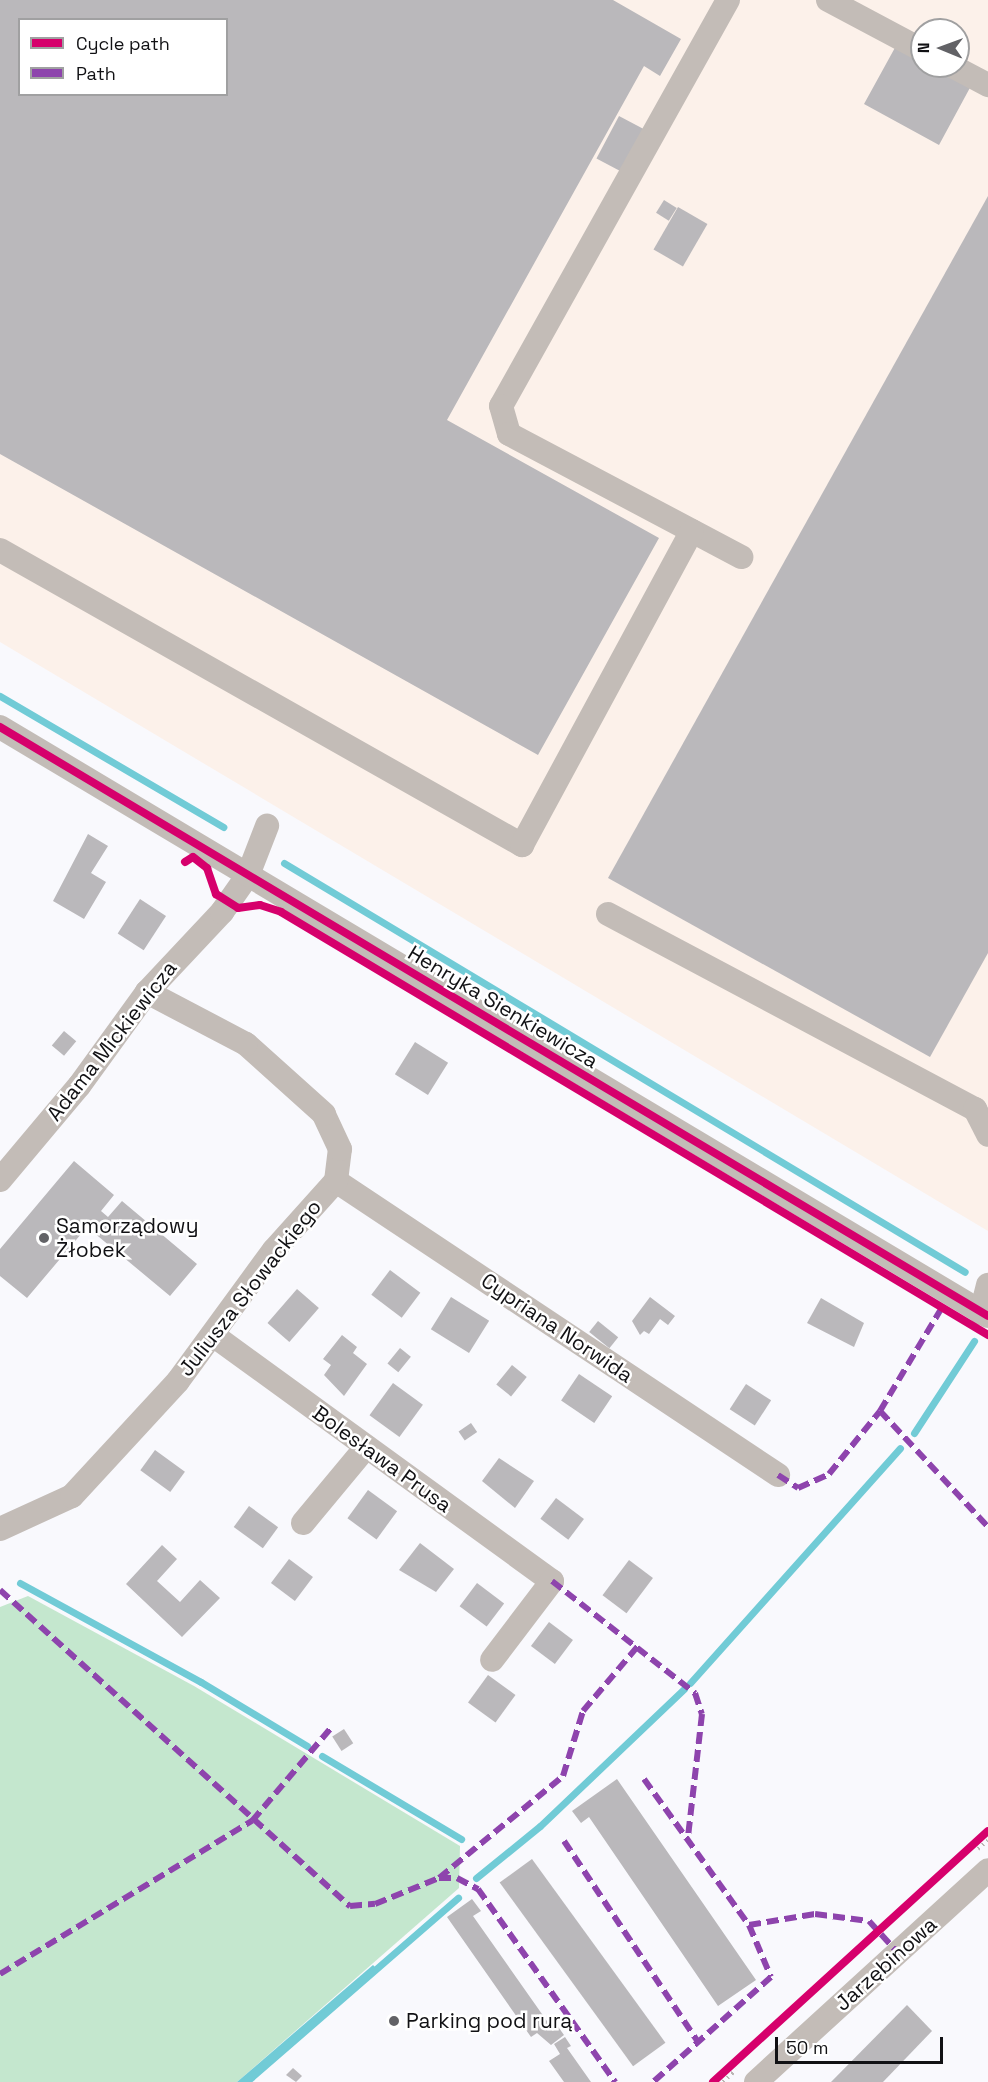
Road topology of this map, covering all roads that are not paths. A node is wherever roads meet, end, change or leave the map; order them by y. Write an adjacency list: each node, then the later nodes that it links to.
1 (728, 0): 6 (street)
2 (828, 0): 3 (street)
3 (910, 44)
4 (970, 76): 5 (street)
5 (988, 85)
6 (692, 531): 7 (street); 8 (street)
7 (0, 550)
8 (741, 557)
9 (0, 727): 11 (street, Henryka Sienkiewicza)
10 (267, 826): 11 (street, Adama Mickiewicza)
11 (248, 876): 13 (street, Adama Mickiewicza); 18 (street, Henryka Sienkiewicza)
12 (608, 914): 14 (street)
13 (147, 992): 15 (street, Adama Mickiewicza); 16 (street, Juliusza Słowackiego)
14 (988, 1135)
15 (4, 1168)
16 (336, 1181): 19 (street, Juliusza Słowackiego); 21 (street, Cypriana Norwida)
17 (988, 1286): 18 (street)
18 (985, 1314)
19 (213, 1335): 20 (street, Bolesława Prusa); 23 (street, Juliusza Słowackiego)
20 (366, 1447): 22 (street); 24 (street, Bolesława Prusa)
21 (778, 1475)
22 (303, 1523)
23 (0, 1528)
24 (492, 1660)
25 (988, 1870): 26 (street, Jarzębinowa)
26 (756, 2082)

